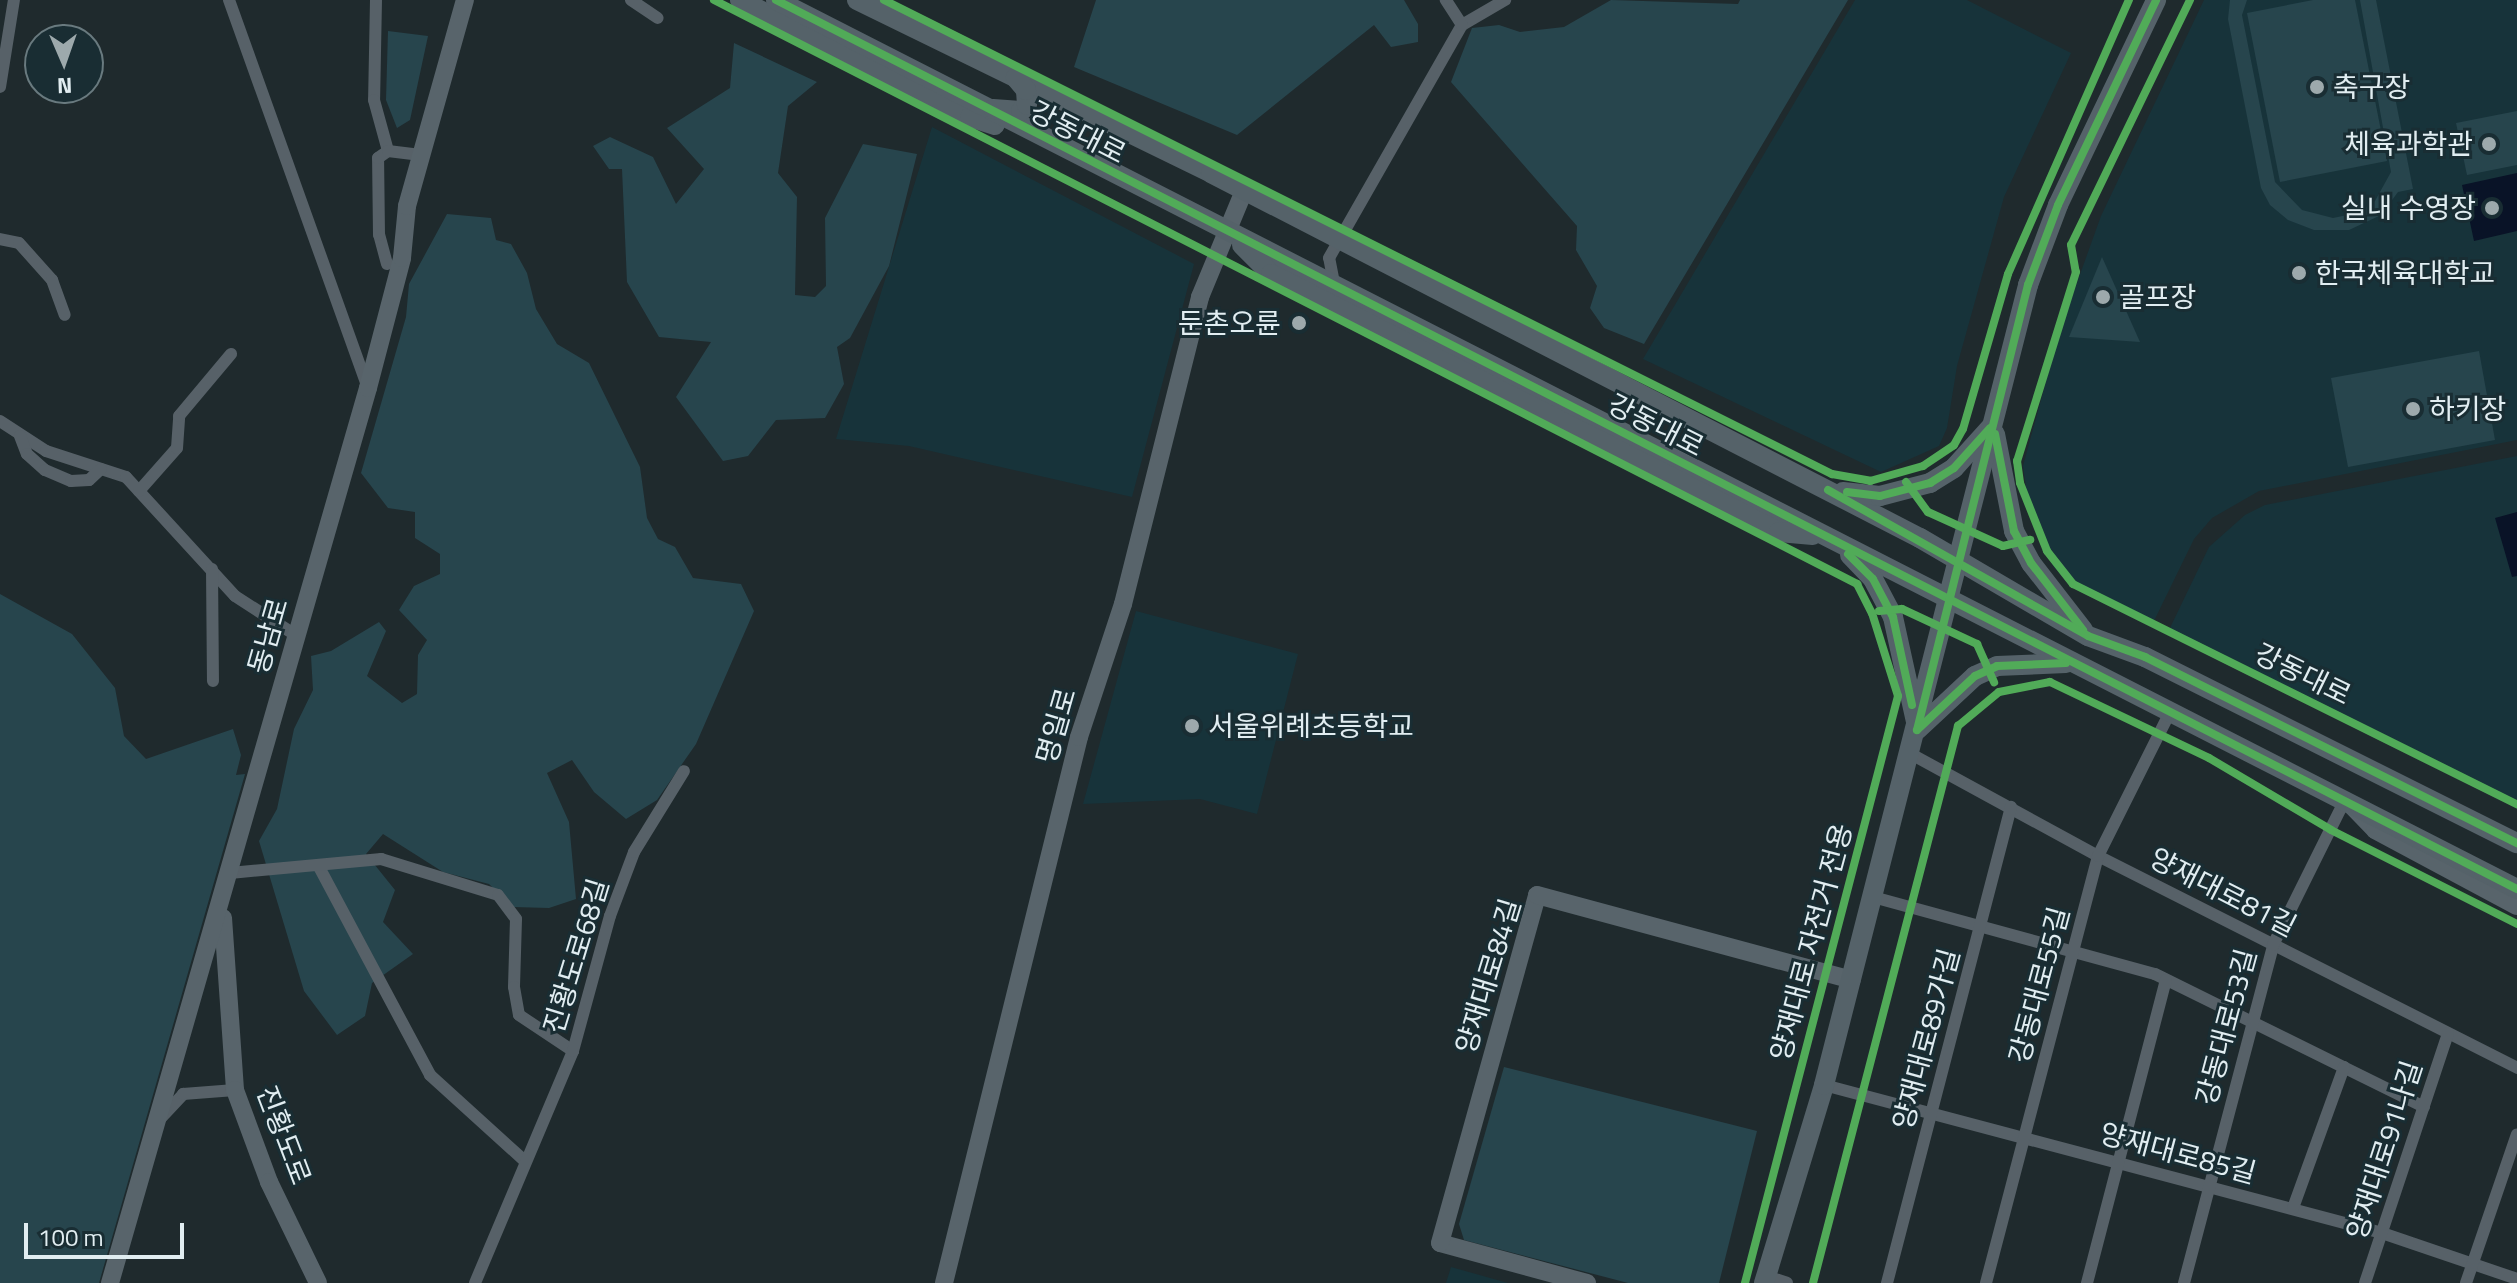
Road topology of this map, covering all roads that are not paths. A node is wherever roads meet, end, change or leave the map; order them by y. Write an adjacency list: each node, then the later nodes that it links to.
1 (14, 0): 15 (street)
2 (229, 0): 28 (street)
3 (376, 0): 18 (street)
4 (465, 0): 19 (main road, 동남로)
5 (631, 0): 12 (street)
6 (740, 0): 17 (main road)
7 (776, 0): 16 (main road, 강동대로)
8 (857, 0): 14 (main road, 강동대로)
9 (1446, 0): 13 (street)
10 (1505, 0): 13 (street)
11 (2156, 0): 30 (main road)
12 (658, 18)
13 (1462, 25): 23 (street)
14 (1014, 77): 16 (main road); 20 (main road, 강동대로)
15 (0, 87)
16 (981, 107): 17 (main road, 강동대로)
17 (1046, 140): 21 (main road, 강동대로)
18 (388, 151): 19 (street); 24 (street)
19 (423, 155): 28 (main road, 동남로)
20 (1244, 191): 21 (main road, 명일로); 23 (main road, 강동대로)
21 (1226, 230): 25 (main road, 강동대로); 35 (main road); 86 (main road, 명일로)
22 (0, 239): 26 (street)
23 (1340, 242): 25 (street); 33 (main road, 강동대로)
24 (387, 264)
25 (1336, 287): 35 (main road, 강동대로)
26 (65, 315)
27 (231, 354): 34 (street)
28 (368, 388): 39 (main road, 동남로)
29 (1, 422): 31 (street)
30 (1993, 425): 33 (main road); 36 (main road); 40 (main road)
31 (20, 436): 32 (street); 32 (street)
32 (101, 469): 34 (street)
33 (1828, 490): 36 (main road, 강동대로)
34 (139, 491): 37 (street)
35 (1827, 536): 38 (main road, 강동대로); 44 (main road)
36 (1958, 562): 38 (main road); 40 (main road, 강동대로)
37 (212, 569): 39 (street); 42 (street)
38 (1950, 600): 41 (main road, 강동대로); 44 (main road)
39 (297, 636): 52 (main road, 동남로)
40 (2088, 636): 49 (main road, 강동대로)
41 (2071, 663): 43 (main road, 강동대로); 44 (main road)
42 (213, 681)
43 (2170, 712): 47 (main road, 강동대로); 50 (street, 강동대로55길)
44 (1917, 730): 45 (main road)
45 (1911, 754): 48 (street, 양재대로81길); 54 (main road)
46 (684, 771): 64 (street, 진황도로68길)
47 (2345, 800): 53 (main road, 강동대로); 56 (main road); 58 (street, 강동대로53길)
48 (2011, 807): 50 (street, 양재대로81길); 57 (street, 양재대로89가길)
49 (2517, 843)
50 (2098, 856): 58 (street, 양재대로81길); 59 (street, 강동대로55길)
51 (318, 865): 52 (street); 64 (street); 74 (street)
52 (230, 873): 55 (main road, 동남로)
53 (2517, 889)
54 (1873, 897): 57 (street); 60 (main road)
55 (222, 903): 68 (main road, 진황도로); 71 (main road, 동남로)
56 (2517, 906)
57 (1980, 925): 59 (street); 70 (street, 양재대로89가길)
58 (2273, 945): 62 (street, 강동대로53길); 63 (street, 양재대로81길)
59 (2072, 952): 61 (street); 73 (street, 강동대로55길)
60 (1852, 980): 67 (main road); 87 (main road, 양재대로84길)
61 (2166, 980): 62 (street); 75 (street)
62 (2253, 1021): 65 (street); 76 (street, 강동대로53길)
63 (2448, 1033): 66 (street, 양재대로81길); 69 (street, 양재대로91나길)
64 (573, 1051): 74 (street, 진황도로68길)
65 (2344, 1067): 69 (street); 77 (street)
66 (2517, 1068)
67 (1824, 1085): 70 (street, 양재대로85길); 81 (main road)
68 (235, 1090): 71 (street); 84 (main road, 진황도로)
69 (2424, 1107): 78 (street, 양재대로91나길)
70 (1931, 1113): 73 (street, 양재대로85길); 89 (street, 양재대로89가길)
71 (160, 1119): 83 (main road, 동남로)
72 (2517, 1134): 79 (street)
73 (2023, 1137): 75 (street, 양재대로85길); 90 (street, 강동대로55길)
74 (525, 1161): 85 (street, 진황도로68길)
75 (2119, 1162): 76 (street, 양재대로85길); 91 (street)
76 (2208, 1185): 77 (street, 양재대로85길); 82 (street, 강동대로53길)
77 (2293, 1208): 78 (street, 양재대로85길)
78 (2382, 1233): 79 (street, 양재대로85길); 92 (street, 양재대로91나길)
79 (2473, 1264): 80 (street, 양재대로85길); 93 (street)
80 (2517, 1279)
81 (1765, 1280): 88 (street)
82 (2189, 1282)
83 (110, 1283)
84 (318, 1283)
85 (475, 1283)
86 (944, 1283)
87 (1587, 1283)
88 (1787, 1283)
89 (1887, 1283)
90 (1986, 1283)
91 (2087, 1283)
92 (2365, 1283)
93 (2466, 1283)

